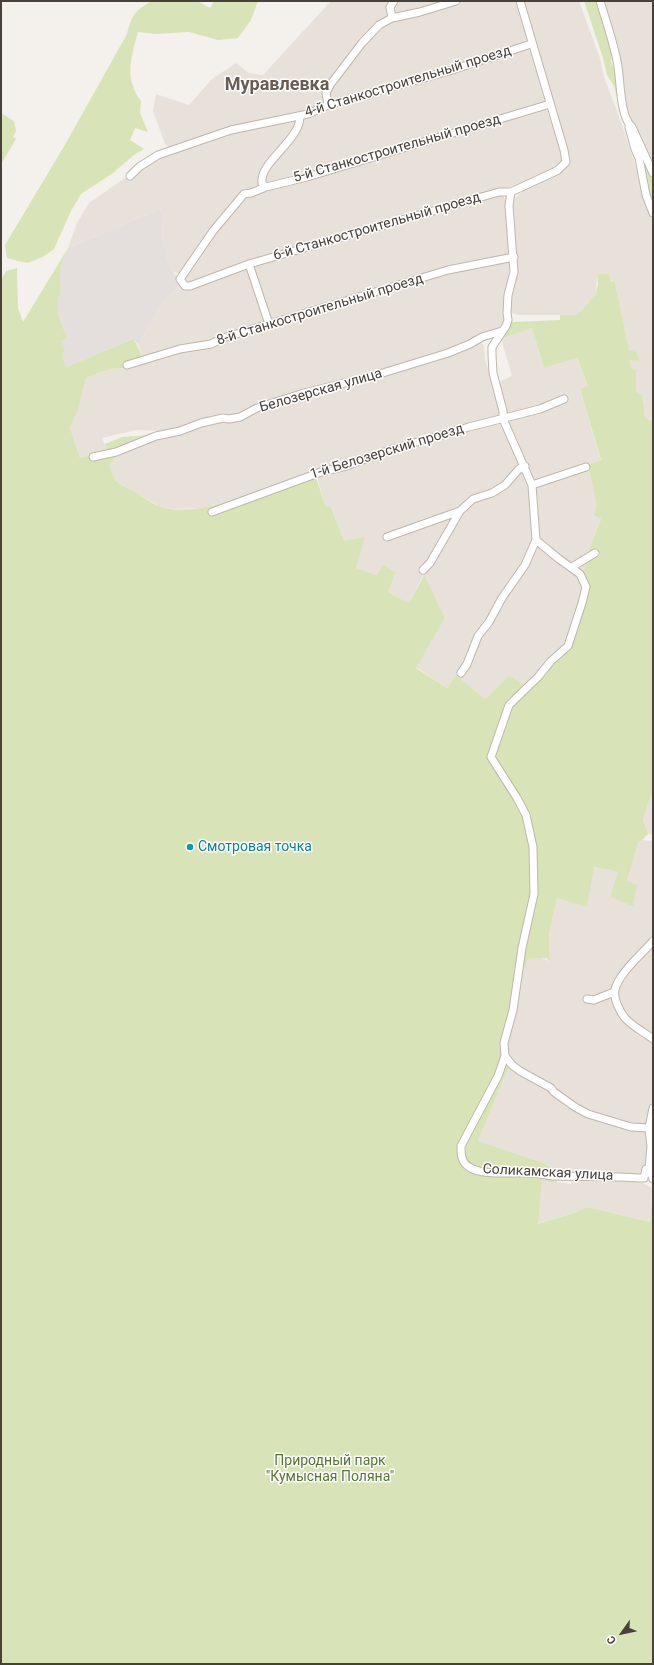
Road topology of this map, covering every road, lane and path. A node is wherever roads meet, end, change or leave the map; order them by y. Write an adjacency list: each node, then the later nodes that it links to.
1 (394, 1): 5 (street)
2 (456, 1): 5 (street)
3 (520, 1): 6 (street)
4 (600, 1): 10 (street)
5 (392, 18): 8 (street)
6 (531, 44): 7 (street); 8 (street, 4-й Станкостроительный проезд)
7 (550, 104): 13 (street, 5-й Станкостроительный проезд); 14 (street, 6-й Станкостроительный проезд)
8 (328, 105): 9 (street, 4-й Станкостроительный проезд)
9 (300, 116): 12 (street, 4-й Станкостроительный проезд); 13 (street)
10 (628, 123): 11 (street); 15 (street)
11 (653, 173)
12 (130, 176)
13 (266, 187): 18 (street, 5-й Станкостроительный проезд)
14 (511, 192): 16 (street); 17 (street, 6-й Станкостроительный проезд)
15 (653, 213)
16 (514, 257): 19 (street, 8-й Станкостроительный проезд); 20 (street)
17 (249, 264): 18 (street, 6-й Станкостроительный проезд); 19 (street)
18 (185, 286)
19 (269, 324): 21 (street, 8-й Станкостроительный проезд)
20 (502, 331): 23 (street); 24 (street, Белозерская улица)
21 (127, 365)
22 (564, 399): 23 (street, 1-й Белозерский проезд)
23 (503, 419): 25 (street); 29 (street, 1-й Белозерский проезд)
24 (93, 457)
25 (525, 466): 27 (street); 28 (street)
26 (586, 467): 27 (street)
27 (532, 485): 31 (street)
28 (460, 510): 30 (street); 34 (street)
29 (212, 512)
30 (387, 537)
31 (536, 540): 33 (street); 35 (street)
32 (595, 553): 33 (street)
33 (572, 567): 40 (street, Соликамская улица)
34 (423, 570)
35 (460, 673)
36 (653, 941): 37 (street)
37 (614, 992): 38 (street); 39 (street)
38 (587, 999)
39 (653, 1039)
40 (505, 1056): 42 (street); 43 (street, Соликамская улица)
41 (653, 1108): 42 (street)
42 (649, 1128): 43 (street)
43 (649, 1169): 44 (street)
44 (653, 1179)

